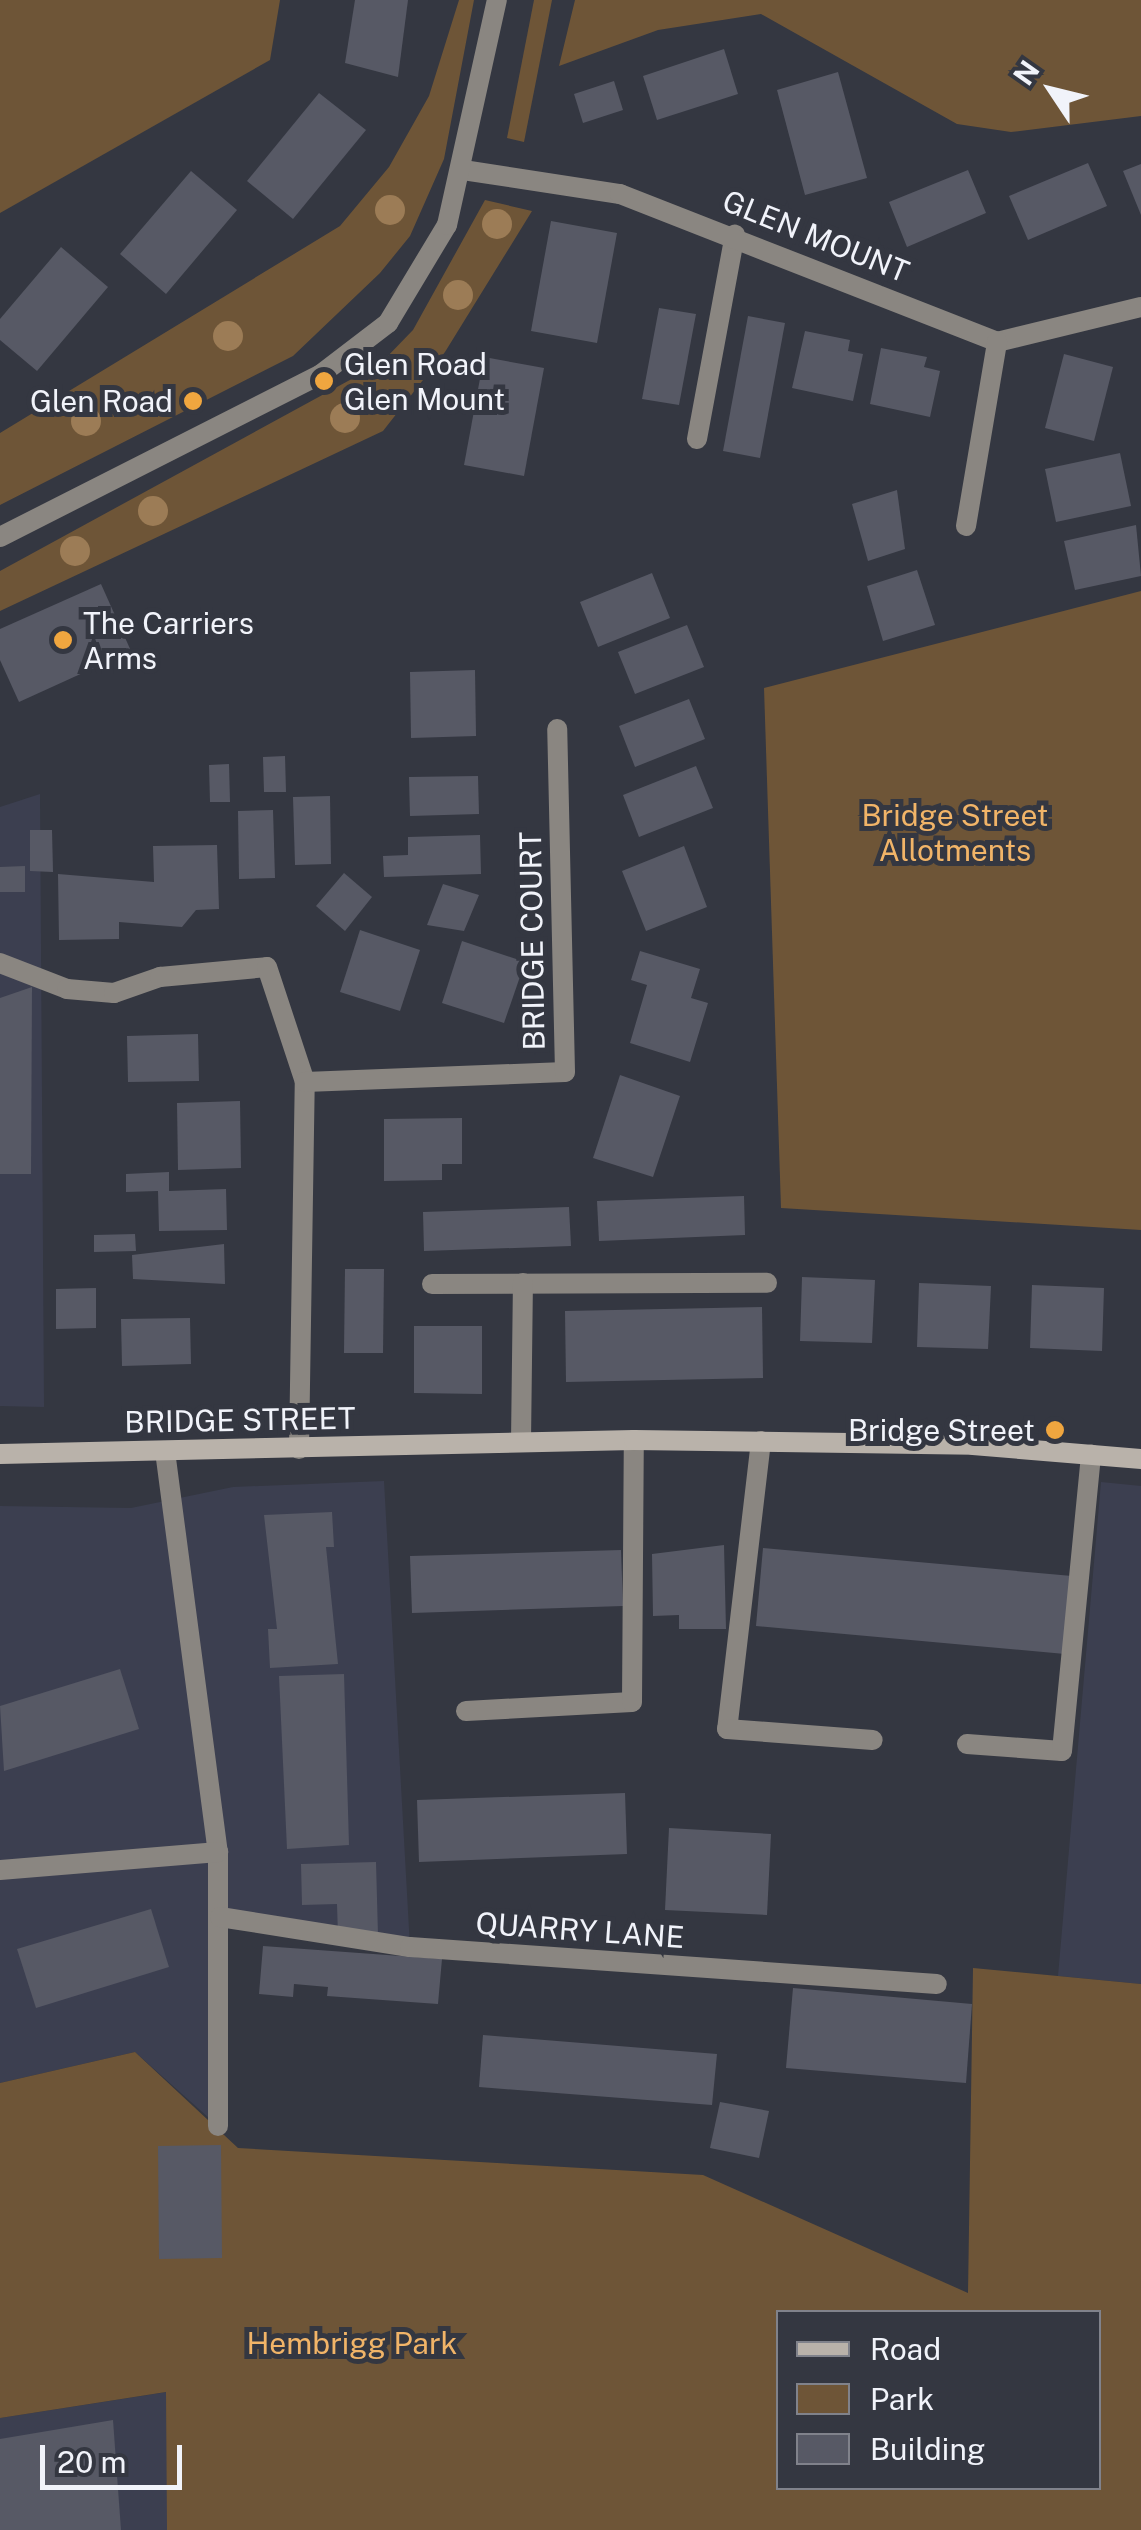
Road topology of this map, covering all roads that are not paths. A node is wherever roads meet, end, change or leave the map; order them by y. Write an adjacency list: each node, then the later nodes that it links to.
1 (497, 0): 2 (street)
2 (463, 170): 3 (street, GLEN MOUNT); 8 (street)
3 (736, 234): 5 (street, GLEN MOUNT); 6 (street)
4 (1141, 307): 5 (street)
5 (997, 342): 7 (street)
6 (697, 440)
7 (966, 526)
8 (0, 537)
9 (557, 729): 11 (street, BRIDGE COURT)
10 (0, 964): 11 (street)
11 (305, 1082): 18 (street)
12 (523, 1283): 13 (street); 14 (street); 17 (street)
13 (767, 1283)
14 (432, 1284)
15 (634, 1440): 16 (main road, BRIDGE STREET); 17 (main road, BRIDGE STREET); 23 (street)
16 (761, 1441): 21 (main road, BRIDGE STREET); 24 (street)
17 (521, 1442): 18 (main road, BRIDGE STREET)
18 (299, 1449): 19 (main road, BRIDGE STREET)
19 (165, 1451): 20 (main road, BRIDGE STREET); 26 (street)
20 (0, 1454)
21 (1091, 1454): 22 (main road, BRIDGE STREET); 25 (street)
22 (1141, 1460)
23 (466, 1711)
24 (874, 1740)
25 (967, 1744)
26 (218, 1852): 27 (street); 28 (street)
27 (0, 1870)
28 (220, 1918): 29 (street, QUARRY LANE); 30 (street)
29 (937, 1984)
30 (218, 2126)

